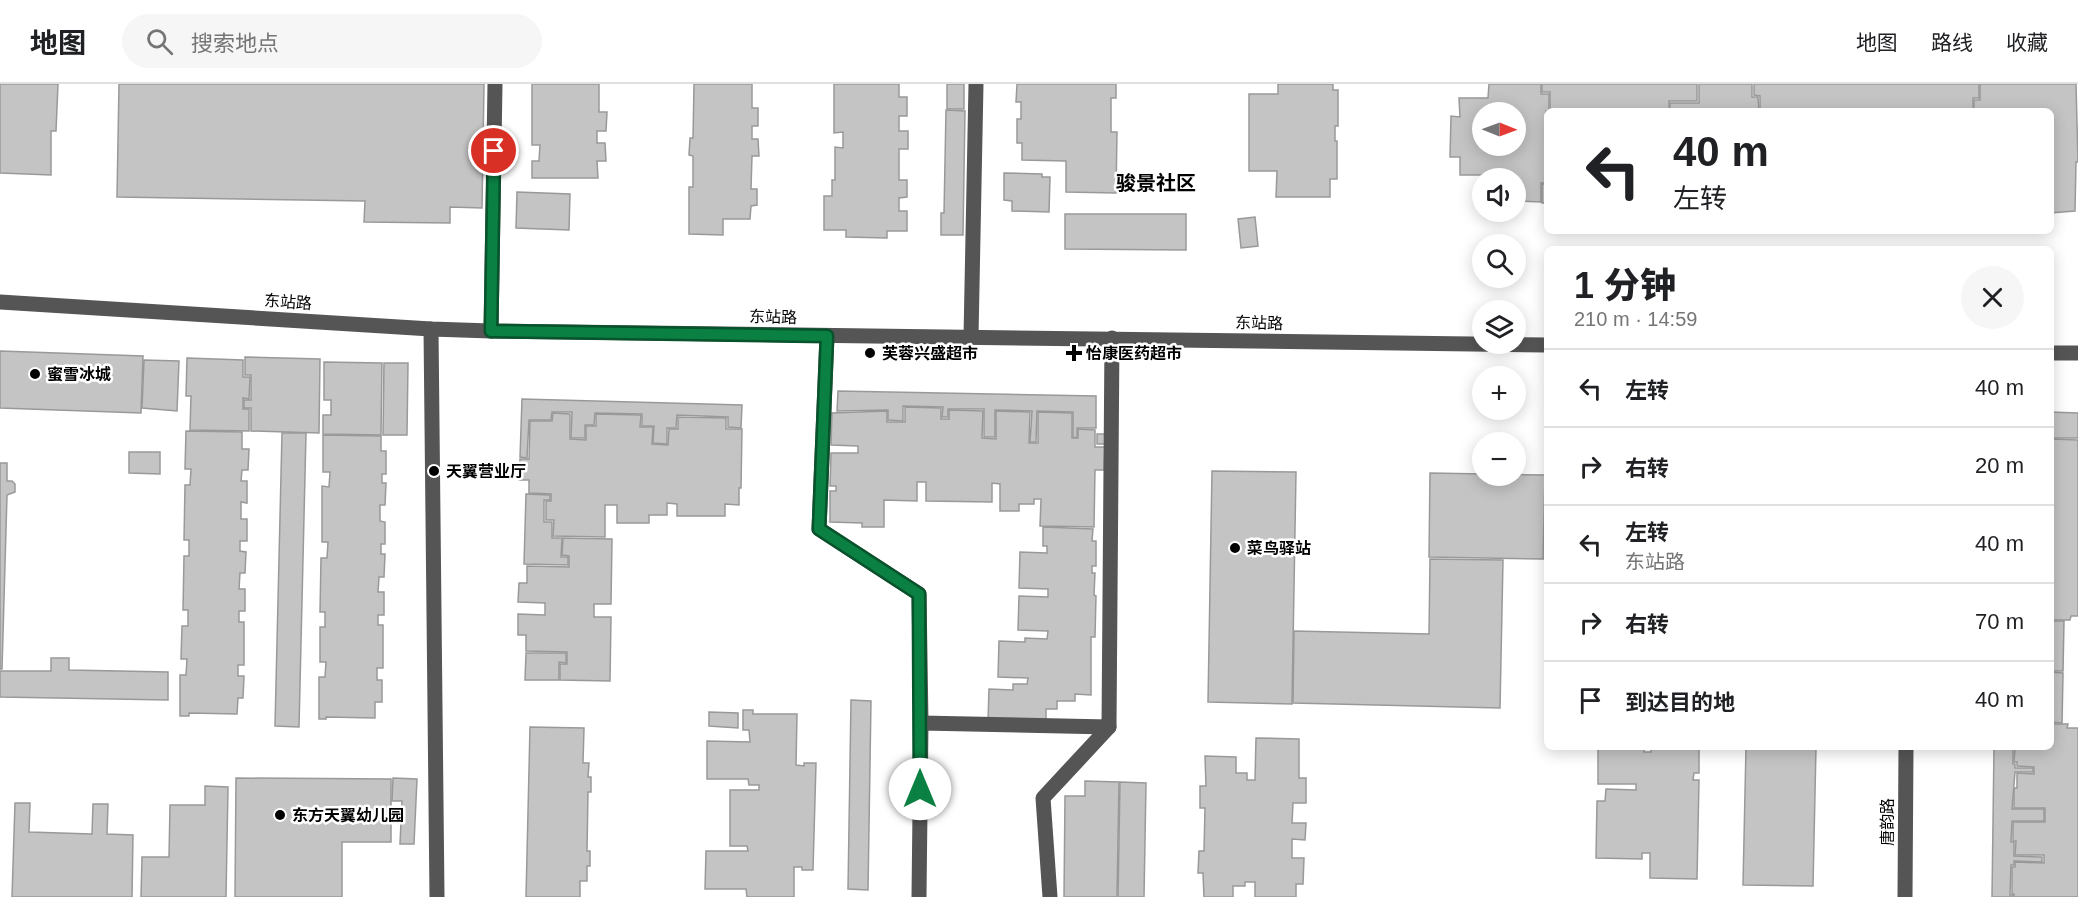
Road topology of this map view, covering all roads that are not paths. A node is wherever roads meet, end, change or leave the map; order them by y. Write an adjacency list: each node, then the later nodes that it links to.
1 (495, 84): 5 (street)
2 (976, 84): 7 (street)
3 (0, 302): 4 (street, 东站路)
4 (431, 329): 5 (street, 东站路); 15 (street)
5 (491, 331): 6 (street, 东站路)
6 (827, 336): 7 (street, 东站路); 12 (street)
7 (971, 337): 8 (street, 东站路)
8 (1112, 338): 9 (street, 东站路); 13 (street)
9 (1544, 345)
10 (2054, 353): 11 (street)
11 (2078, 353)
12 (921, 723): 13 (street); 16 (street)
13 (1108, 727): 17 (street)
14 (1906, 750): 18 (street, 唐韵路)
15 (437, 897)
16 (919, 897)
17 (1050, 897)
18 (1905, 897)

